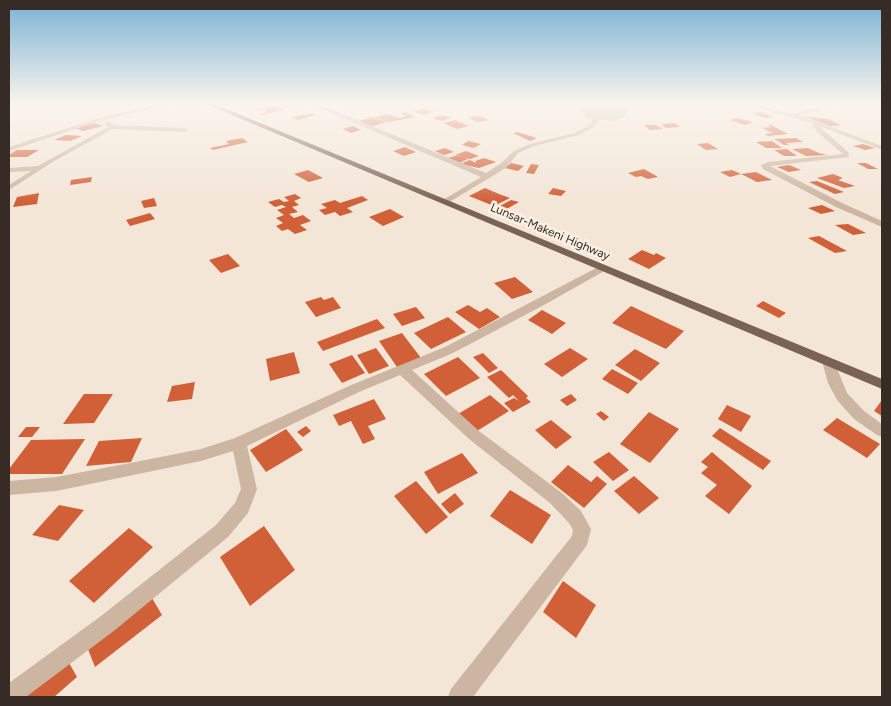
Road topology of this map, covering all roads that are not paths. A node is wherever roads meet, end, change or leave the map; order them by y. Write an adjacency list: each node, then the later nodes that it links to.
1 (46, 137): 9 (street)
2 (94, 137): 10 (street)
3 (288, 137): 14 (main road, Lunsar-Makeni Highway)
4 (392, 137): 12 (street)
5 (567, 137): 12 (street)
6 (826, 137): 15 (street)
7 (853, 137): 8 (street)
8 (882, 148)
9 (9, 149)
10 (38, 168): 11 (street); 13 (street)
11 (9, 170)
12 (486, 176): 14 (street)
13 (9, 188)
14 (446, 202): 16 (main road, Lunsar-Makeni Highway)
15 (882, 224)
16 (602, 268): 17 (main road, Lunsar-Makeni Highway); 18 (street)
17 (828, 361): 19 (main road, Lunsar-Makeni Highway); 20 (street)
18 (404, 370): 21 (street); 24 (street)
19 (882, 384)
20 (882, 431)
21 (239, 443): 22 (street); 23 (street)
22 (9, 488)
23 (9, 696)
24 (459, 697)

